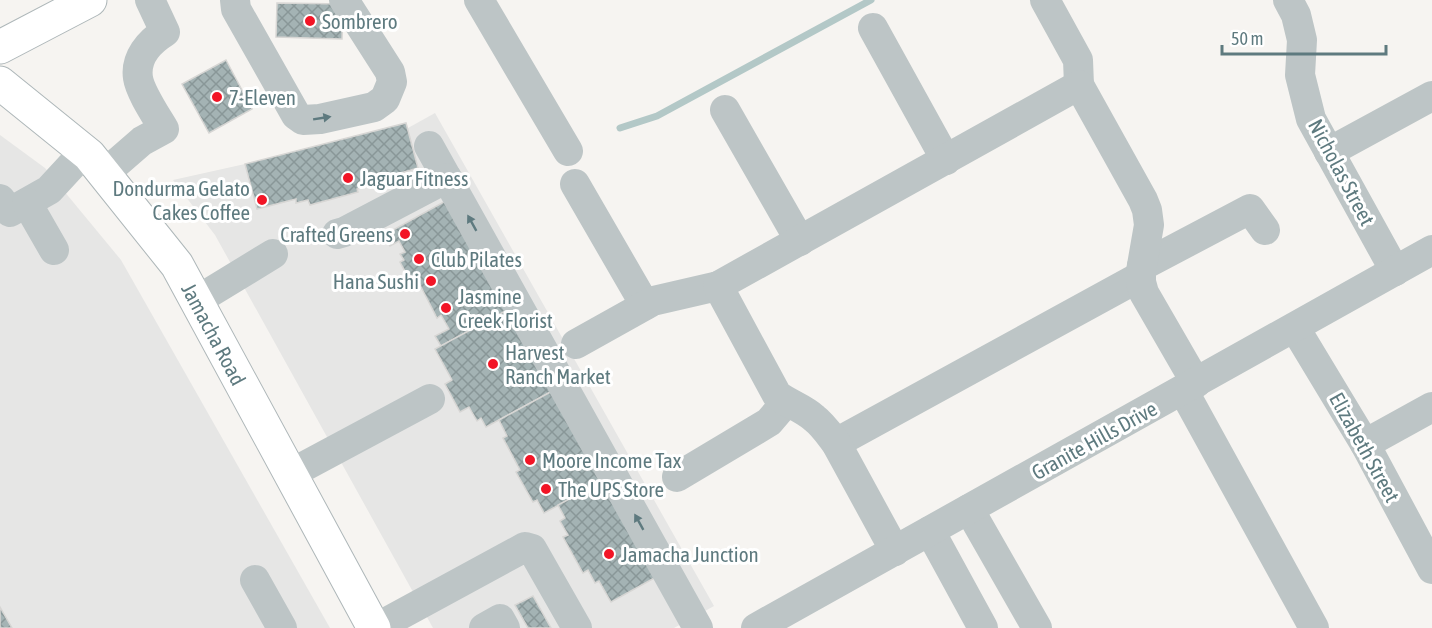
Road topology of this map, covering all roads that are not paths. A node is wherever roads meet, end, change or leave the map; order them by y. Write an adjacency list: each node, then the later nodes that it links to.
1 (90, 0): 9 (main road)
2 (150, 0): 18 (street)
3 (235, 0): 4 (street, one-way to 4)
4 (344, 0)
5 (479, 0): 15 (street)
6 (1045, 0): 11 (street)
7 (1288, 0): 16 (street, Nicholas Street)
8 (873, 28): 17 (street)
9 (0, 47)
10 (0, 82): 18 (main road, Jamacha Road)
11 (1079, 85): 17 (street); 28 (street)
12 (1432, 96): 16 (street)
13 (725, 110): 24 (street)
14 (429, 146): 19 (street)
15 (567, 151)
16 (1329, 152): 29 (street, Nicholas Street)
17 (946, 160): 24 (street)
18 (94, 163): 21 (street); 31 (main road, Jamacha Road)
19 (447, 178): 23 (street); 53 (street, one-way to 19)
20 (575, 184): 32 (street)
21 (13, 201): 25 (street)
22 (1265, 230): 28 (street)
23 (337, 234)
24 (800, 241): 30 (street)
25 (54, 250)
26 (1432, 250): 29 (street, Granite Hills Drive)
27 (273, 254): 31 (street)
28 (1141, 271): 35 (street); 39 (street)
29 (1395, 271): 33 (street, Granite Hills Drive)
30 (718, 286): 32 (street); 37 (street)
31 (196, 301): 41 (main road, Jamacha Road)
32 (645, 305): 34 (street)
33 (1295, 328): 35 (street, Granite Hills Drive); 40 (street, Elizabeth Street)
34 (576, 344)
35 (1189, 387): 43 (street, Granite Hills Drive); 57 (street)
36 (430, 399): 41 (street)
37 (786, 402): 39 (street); 42 (street)
38 (1432, 407): 40 (street)
39 (836, 443): 45 (street)
40 (1365, 444): 46 (street, Elizabeth Street)
41 (290, 474): 49 (main road, Jamacha Road)
42 (677, 477)
43 (969, 509): 44 (street, Granite Hills Drive); 56 (street)
44 (930, 531): 45 (street, Granite Hills Drive); 55 (street)
45 (895, 551): 54 (street, Granite Hills Drive)
46 (1432, 569)
47 (255, 580): 48 (street)
48 (282, 628)
49 (375, 628): 52 (street)
50 (484, 628): 51 (street)
51 (505, 628)
52 (577, 628)
53 (698, 628)
54 (756, 628)
55 (983, 628)
56 (1037, 628)
57 (1314, 628)

